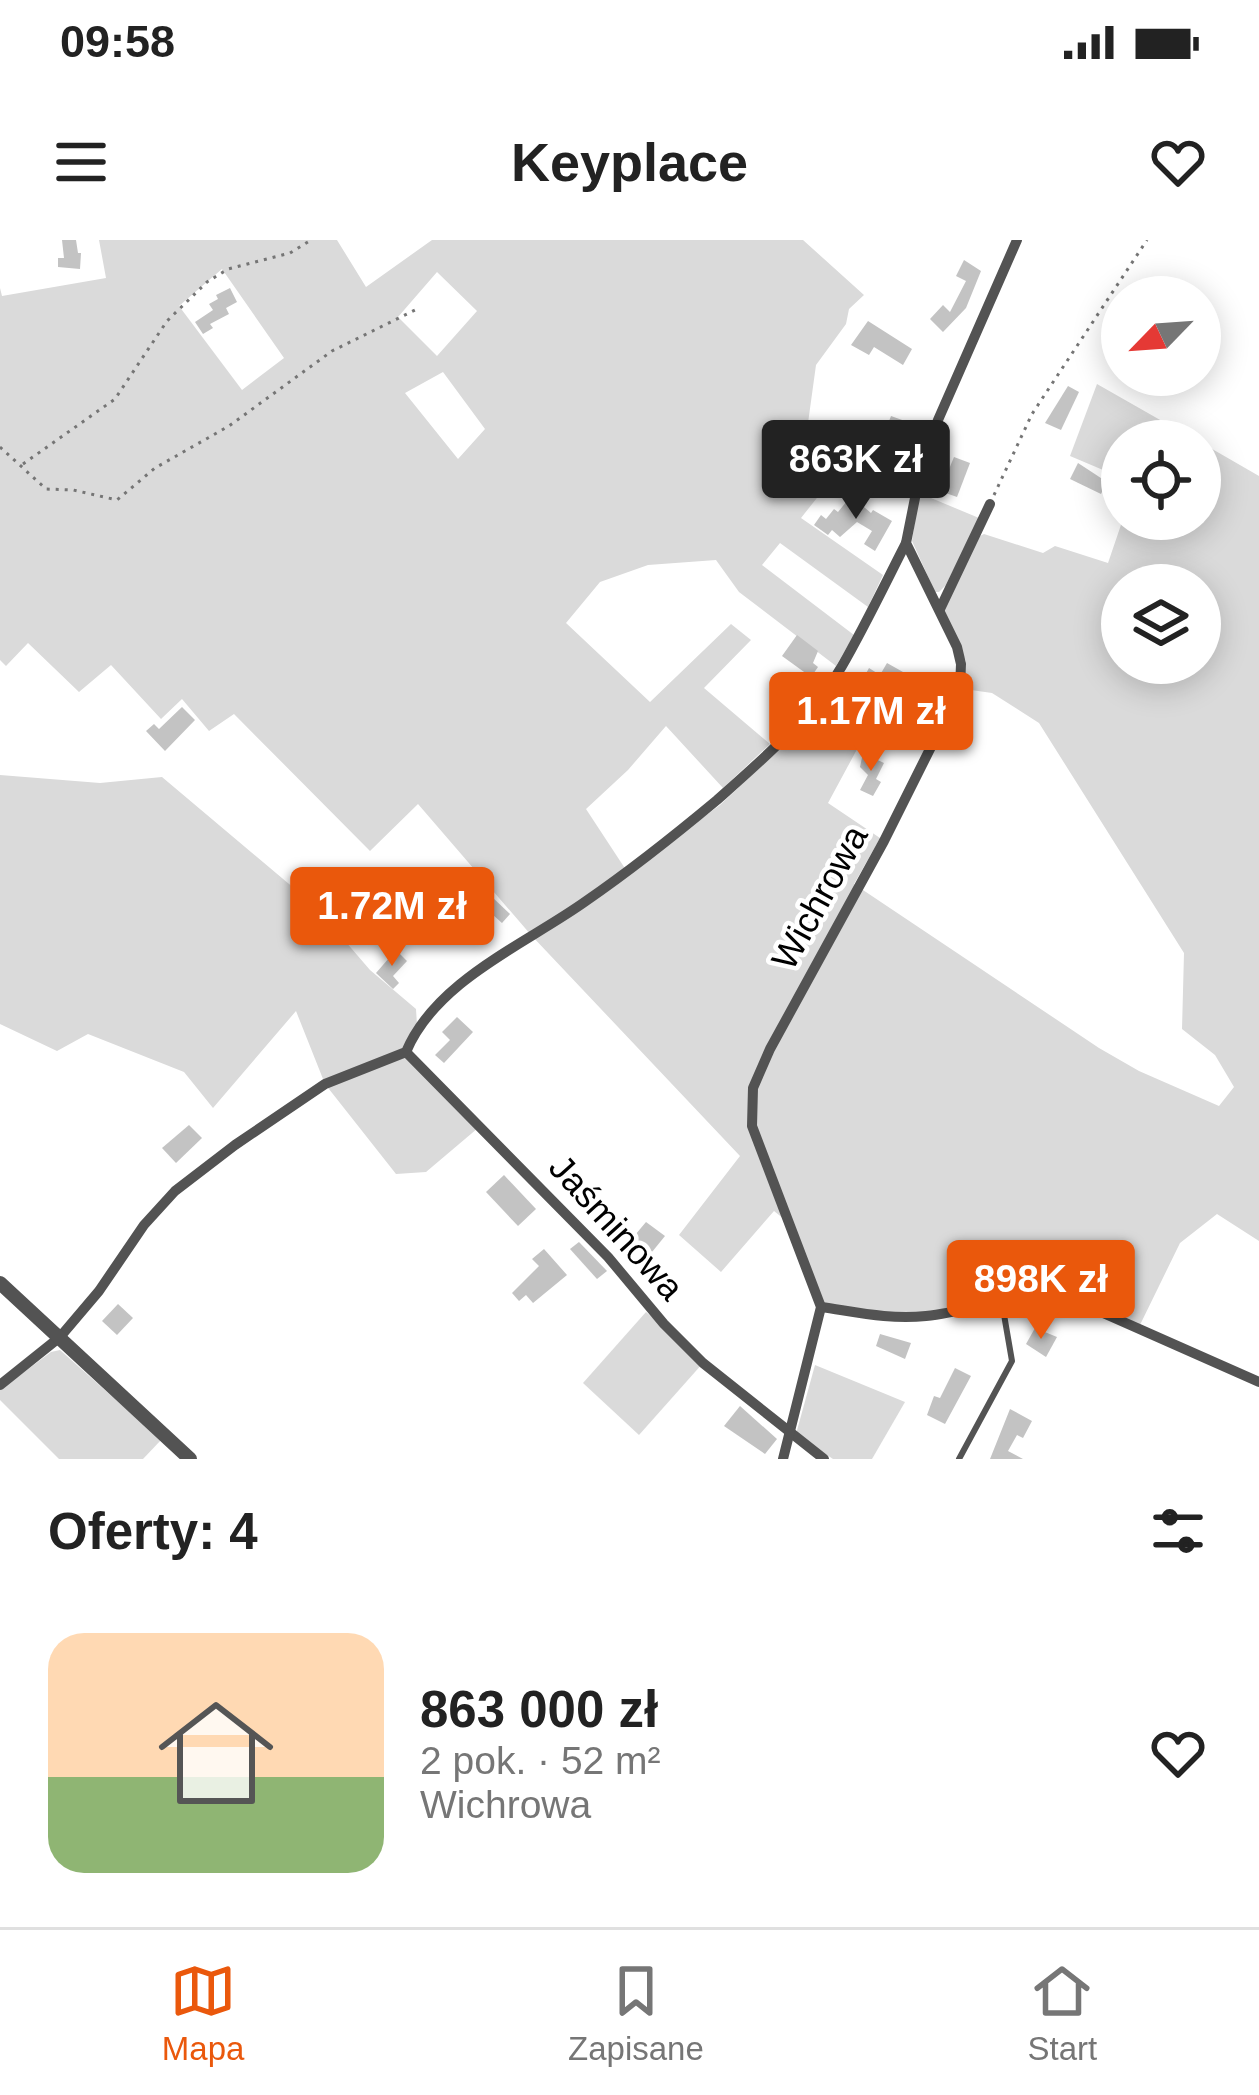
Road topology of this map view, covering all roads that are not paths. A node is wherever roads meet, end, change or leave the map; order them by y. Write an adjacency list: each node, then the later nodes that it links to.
1 (1017, 240): 3 (street)
2 (990, 503): 4 (street)
3 (906, 543): 4 (street, Wichrowa); 5 (street)
4 (939, 609): 8 (street, Wichrowa)
5 (406, 1052): 9 (street); 12 (street, Jaśminowa)
6 (0, 1282): 9 (street)
7 (1001, 1300): 8 (street); 10 (street); 16 (lane)
8 (821, 1306): 12 (street)
9 (59, 1337): 11 (street); 13 (street)
10 (1259, 1382)
11 (0, 1385)
12 (791, 1435): 14 (street); 15 (street, Jaśminowa)
13 (190, 1459)
14 (783, 1459)
15 (824, 1459)
16 (959, 1459)

